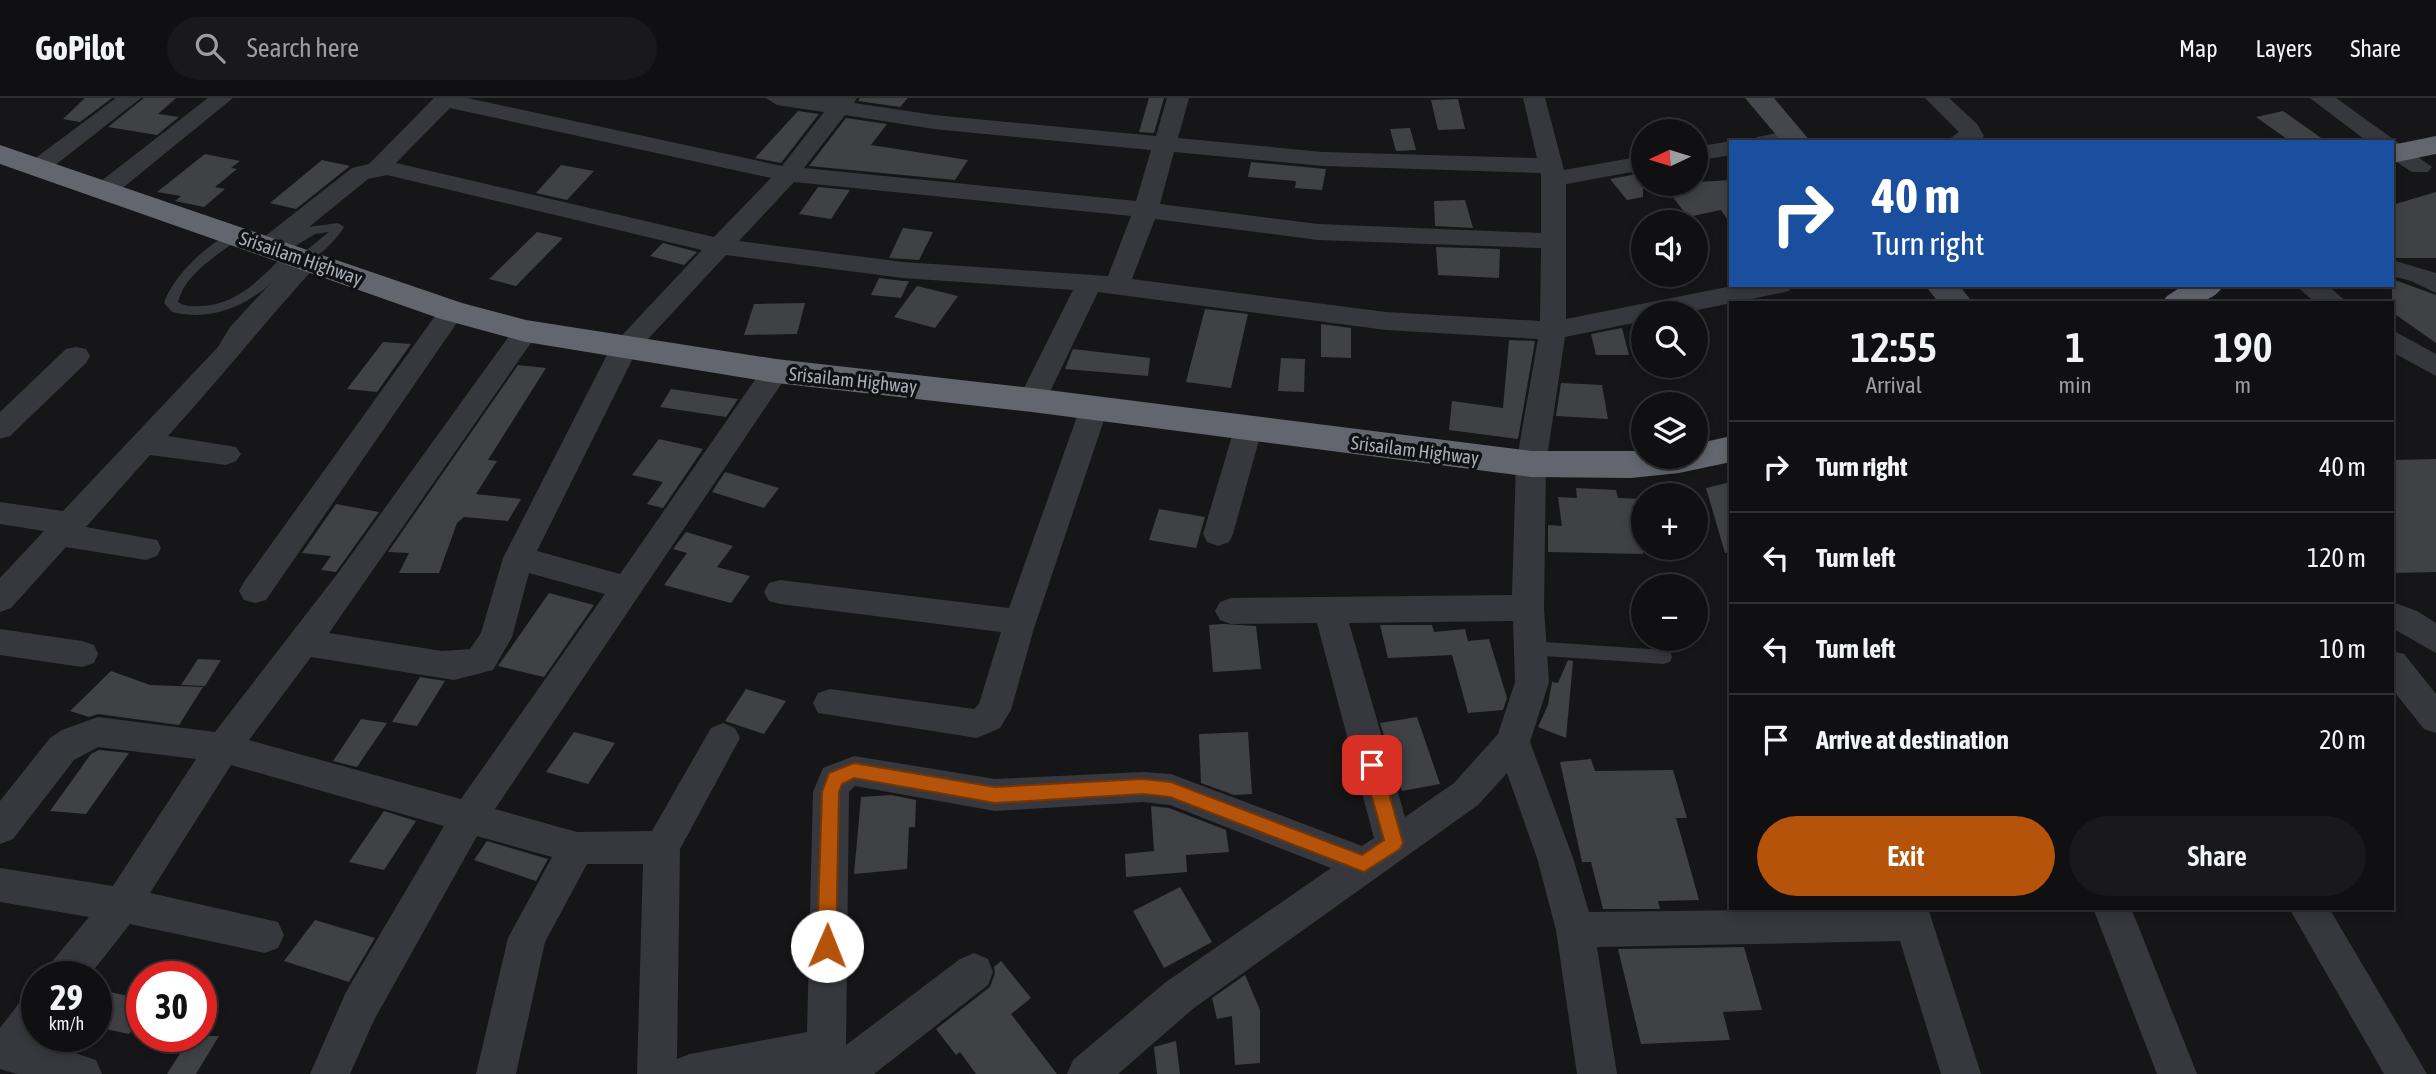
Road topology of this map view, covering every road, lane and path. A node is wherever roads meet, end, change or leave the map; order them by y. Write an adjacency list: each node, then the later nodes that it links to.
1 (130, 98): 18 (street)
2 (222, 98): 22 (street)
3 (777, 98): 9 (street)
4 (1178, 98): 13 (street)
5 (1534, 98): 20 (street)
6 (1759, 98): 10 (street)
7 (1936, 98): 11 (street)
8 (2321, 98): 12 (street)
9 (842, 104): 13 (street); 21 (street)
10 (1795, 139)
11 (1961, 140)
12 (2384, 140)
13 (1163, 143): 20 (street); 23 (street)
14 (1729, 148): 15 (street)
15 (1708, 152)
16 (0, 154): 18 (highway, Srisailam Highway)
17 (1631, 164): 20 (street)
18 (37, 168): 22 (highway, Srisailam Highway)
19 (378, 168): 21 (street); 26 (street); 27 (street)
20 (1553, 172): 25 (street)
21 (788, 174): 23 (street); 26 (street)
22 (105, 190): 24 (highway, Srisailam Highway)
23 (1146, 210): 25 (street); 31 (street)
24 (235, 236): 27 (highway, Srisailam Highway); 27 (lane)
25 (1556, 242): 41 (street)
26 (719, 246): 30 (street); 43 (street)
27 (295, 256): 39 (highway, Srisailam Highway); 51 (street)
28 (2394, 269): 29 (street)
29 (2431, 278)
30 (1089, 284): 31 (street); 47 (street)
31 (1118, 285): 41 (street)
32 (1770, 287): 41 (street)
33 (1943, 287): 36 (street)
34 (2205, 287): 37 (highway)
35 (2311, 287): 38 (street)
36 (1955, 301)
37 (2181, 301)
38 (2332, 301)
39 (452, 311): 40 (highway, Srisailam Highway); 61 (street)
40 (526, 331): 43 (highway, Srisailam Highway); 71 (street)
41 (1553, 331): 54 (street)
42 (2394, 340): 45 (street)
43 (625, 347): 46 (highway, Srisailam Highway); 59 (street)
44 (76, 356): 49 (street)
45 (2436, 367)
46 (776, 371): 47 (highway, Srisailam Highway); 60 (street)
47 (1032, 400): 48 (highway, Srisailam Highway)
48 (1094, 408): 50 (highway, Srisailam Highway); 68 (street)
49 (0, 429)
50 (1248, 429): 54 (highway, Srisailam Highway); 57 (street)
51 (145, 444): 53 (street); 56 (street)
52 (1729, 449): 54 (highway, Srisailam Highway)
53 (226, 454)
54 (1531, 464): 64 (street)
55 (0, 513): 56 (street)
56 (67, 530): 58 (street); 63 (street)
57 (1218, 534)
58 (146, 548)
59 (517, 558): 60 (street); 71 (street)
60 (627, 588): 81 (street)
61 (255, 592)
62 (780, 592): 68 (street)
63 (0, 599)
64 (1528, 608): 65 (street); 72 (street)
65 (1329, 610): 66 (street); 85 (street)
66 (1231, 611)
67 (2394, 616): 69 (street)
68 (1021, 622): 76 (street)
69 (2436, 640)
70 (0, 642): 73 (street)
71 (303, 642): 80 (street)
72 (1530, 648): 74 (lane); 79 (street)
73 (82, 654)
74 (1664, 657)
75 (2394, 666): 77 (street)
76 (830, 703)
77 (2436, 719)
78 (723, 738): 83 (street)
79 (1513, 742): 85 (street); 91 (street)
80 (223, 748): 81 (street); 82 (street); 87 (street)
81 (468, 819): 84 (street); 99 (street)
82 (0, 828)
83 (662, 847): 84 (street); 101 (street)
84 (577, 848): 100 (street)
85 (1379, 853): 97 (street); 103 (street)
86 (0, 886): 87 (street)
87 (122, 905): 92 (street); 93 (street)
88 (2113, 910): 106 (street)
89 (2309, 910): 107 (street)
90 (1911, 916): 91 (street); 105 (street)
91 (1575, 930): 104 (street)
92 (265, 935)
93 (77, 961)
94 (974, 972): 97 (street)
95 (21, 1030): 96 (street)
96 (4, 1050): 98 (street)
97 (830, 1066): 102 (street)
98 (82, 1074)
99 (330, 1074)
100 (496, 1074)
101 (657, 1074)
102 (690, 1074)
103 (1087, 1074)
104 (1597, 1074)
105 (1961, 1074)
106 (2177, 1074)
107 (2407, 1074)

